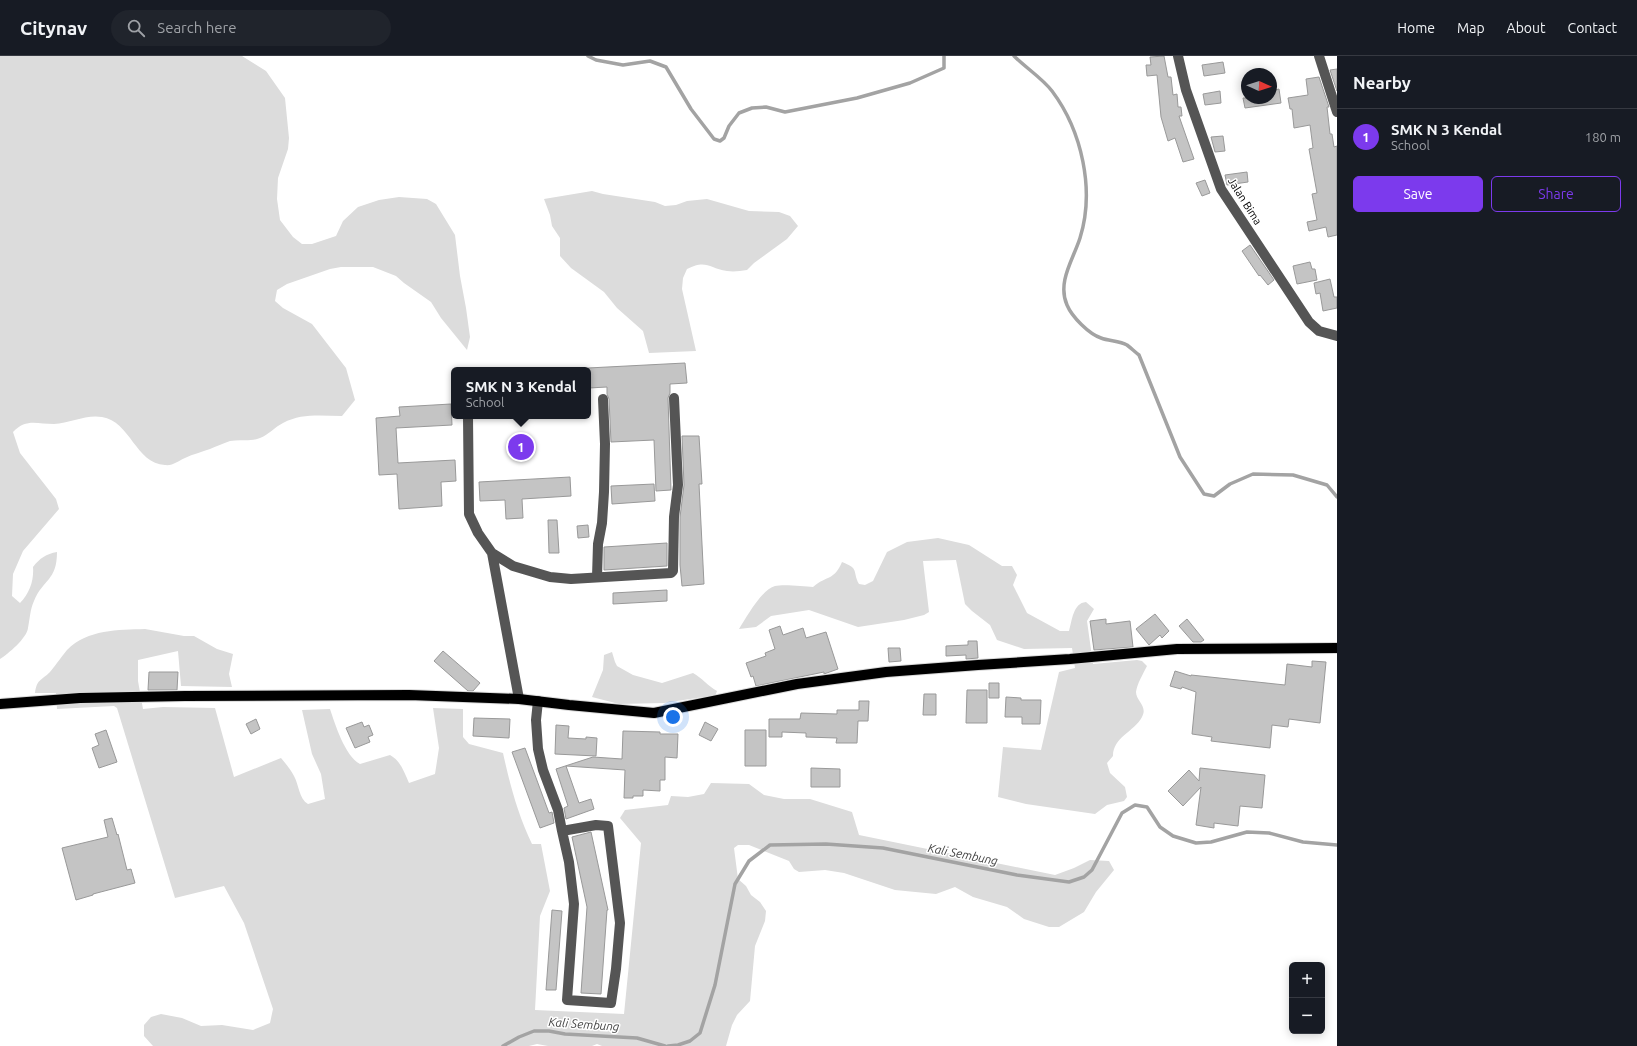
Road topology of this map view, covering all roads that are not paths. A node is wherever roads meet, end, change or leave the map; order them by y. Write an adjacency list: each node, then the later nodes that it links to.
1 (1178, 56): 4 (street, Jalan Bima)
2 (1319, 56): 3 (street)
3 (1337, 112)
4 (1334, 336)
5 (674, 398): 9 (street)
6 (603, 399): 9 (street)
7 (468, 419): 8 (street)
8 (492, 553): 9 (street); 11 (street)
9 (597, 577)
10 (1337, 648): 12 (main road)
11 (519, 699): 12 (main road); 13 (main road)
12 (538, 701): 14 (street)
13 (0, 704)
14 (562, 831): 14 (street)

